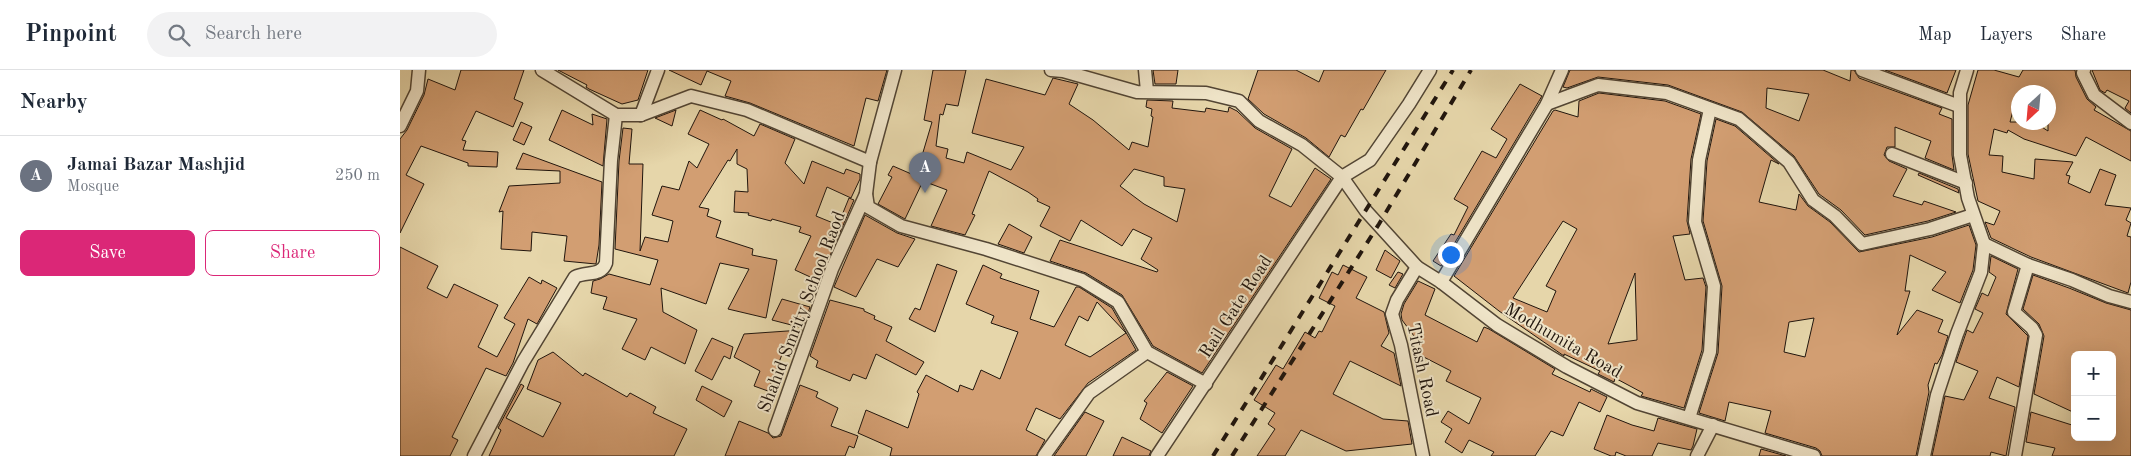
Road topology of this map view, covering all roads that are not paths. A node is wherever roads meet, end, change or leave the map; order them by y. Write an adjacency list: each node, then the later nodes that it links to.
1 (419, 70): 19 (street)
2 (542, 70): 17 (street)
3 (658, 70): 16 (street)
4 (895, 70): 21 (street)
5 (1051, 70): 12 (street, Modhumita Road)
6 (1145, 70): 12 (street)
7 (1430, 70): 22 (street)
8 (1562, 70): 13 (street)
9 (1862, 70): 14 (street)
10 (1967, 70): 14 (street)
11 (2084, 70): 18 (street)
12 (1147, 91): 22 (street, Modhumita Road)
13 (1547, 104): 15 (street); 29 (street)
14 (1959, 106): 23 (street)
15 (1710, 108): 25 (street); 33 (street)
16 (641, 115): 17 (street); 21 (street)
17 (616, 116): 36 (street)
18 (2131, 122)
19 (400, 126)
20 (1892, 154): 23 (street)
21 (870, 162): 24 (street)
22 (1342, 177): 28 (street, Modhumita Road); 32 (street, Rail Gate Road)
23 (1966, 182): 25 (street)
24 (866, 194): 31 (street, Shahid Smrity School Raod); 35 (street, Shahid Smrity School Raod)
25 (1973, 215): 26 (street)
26 (1984, 244): 27 (street); 42 (street)
27 (2028, 265): 30 (street); 43 (street)
28 (1417, 267): 29 (street, Modhumita Road); 39 (street, Titash Road)
29 (1442, 282): 33 (street, Modhumita Road)
30 (2131, 302)
31 (1147, 352): 32 (street); 37 (street)
32 (1206, 384): 38 (street, Rail Gate Road)
33 (1689, 418): 34 (street, Modhumita Road)
34 (1713, 425): 40 (street); 41 (street, Modhumita Road)
35 (775, 430)
36 (474, 456)
37 (1044, 456)
38 (1157, 456)
39 (1423, 456)
40 (1697, 456)
41 (1814, 456)
42 (1924, 456)
43 (2014, 456)

